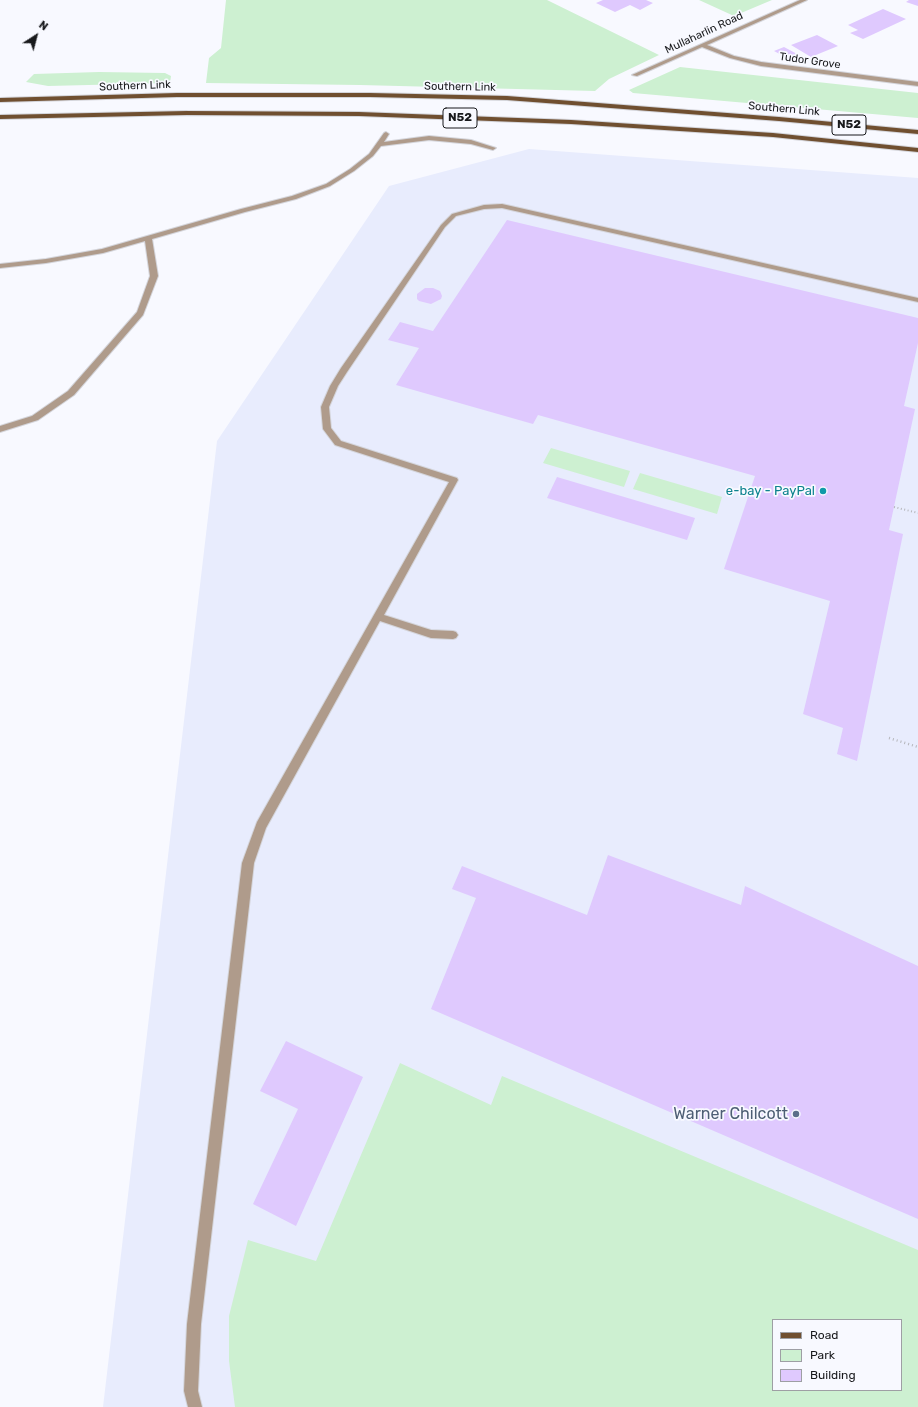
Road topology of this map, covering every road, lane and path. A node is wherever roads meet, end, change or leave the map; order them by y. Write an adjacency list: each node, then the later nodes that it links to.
1 (804, 0): 2 (street, Mullaharlin Road)
2 (702, 45): 3 (street, Mullaharlin Road); 4 (street, Tudor Grove)
3 (635, 75)
4 (918, 84)
5 (0, 100): 7 (main road, Southern Link / N52)
6 (0, 117): 11 (main road, N52)
7 (918, 132)
8 (386, 134): 9 (street)
9 (379, 144): 10 (street); 12 (street)
10 (492, 148)
11 (918, 150)
12 (148, 238): 13 (street); 15 (street)
13 (0, 266)
14 (918, 300): 18 (street)
15 (0, 429)
16 (894, 507): 17 (path)
17 (918, 513)
18 (379, 617): 19 (street); 22 (street)
19 (453, 635)
20 (889, 738): 21 (path)
21 (918, 747)
22 (195, 1407)

